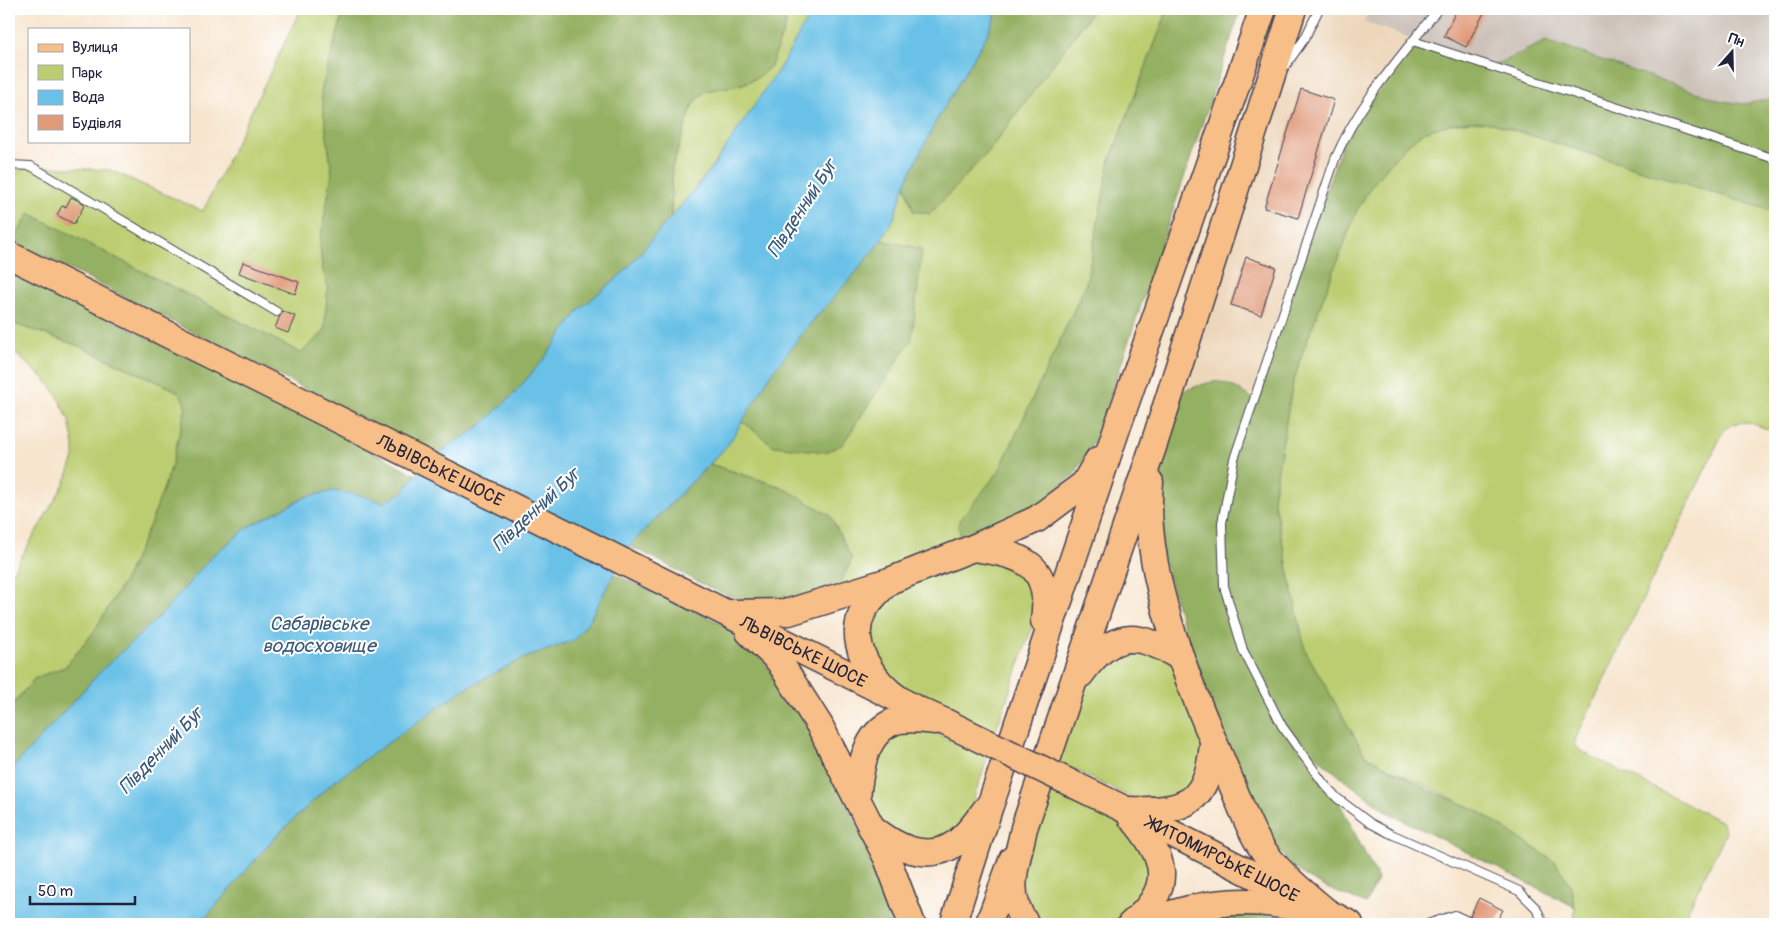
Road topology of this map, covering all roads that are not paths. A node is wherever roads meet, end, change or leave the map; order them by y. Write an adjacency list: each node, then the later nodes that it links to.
1 (1263, 9): 11 (highway)
2 (1293, 9): 6 (highway)
3 (1319, 9): 6 (lane)
4 (1438, 9): 5 (lane)
5 (1413, 41): 7 (lane); 36 (lane)
6 (1265, 92): 12 (highway)
7 (1775, 159)
8 (9, 165): 10 (lane)
9 (9, 256): 15 (highway, ЛЬВІВСЬКЕ ШОСЕ)
10 (277, 312)
11 (1116, 431): 13 (highway); 17 (highway)
12 (1154, 444): 16 (highway); 18 (highway)
13 (973, 548): 14 (highway); 17 (highway)
14 (889, 581): 15 (highway); 19 (highway)
15 (729, 613): 19 (highway, ЛЬВІВСЬКЕ ШОСЕ); 22 (highway)
16 (1181, 658): 18 (highway); 21 (highway)
17 (1039, 662): 23 (highway)
18 (1073, 685): 26 (highway)
19 (900, 700): 20 (highway, ЛЬВІВСЬКЕ ШОСЕ)
20 (945, 722): 22 (highway); 24 (highway, bridge)
21 (1213, 743): 24 (highway); 27 (highway)
22 (857, 798): 25 (highway)
23 (991, 802): 25 (highway); 29 (main road)
24 (1124, 809): 27 (highway, ЖИТОМИРСЬКЕ ШОСЕ); 32 (highway)
25 (871, 828): 28 (highway)
26 (1024, 828): 30 (main road); 31 (highway)
27 (1339, 919): 33 (highway)
28 (912, 924)
29 (953, 924)
30 (988, 924)
31 (1026, 924)
32 (1131, 924)
33 (1138, 924)
34 (1427, 924): 35 (lane)
35 (1474, 924)
36 (1544, 924)

